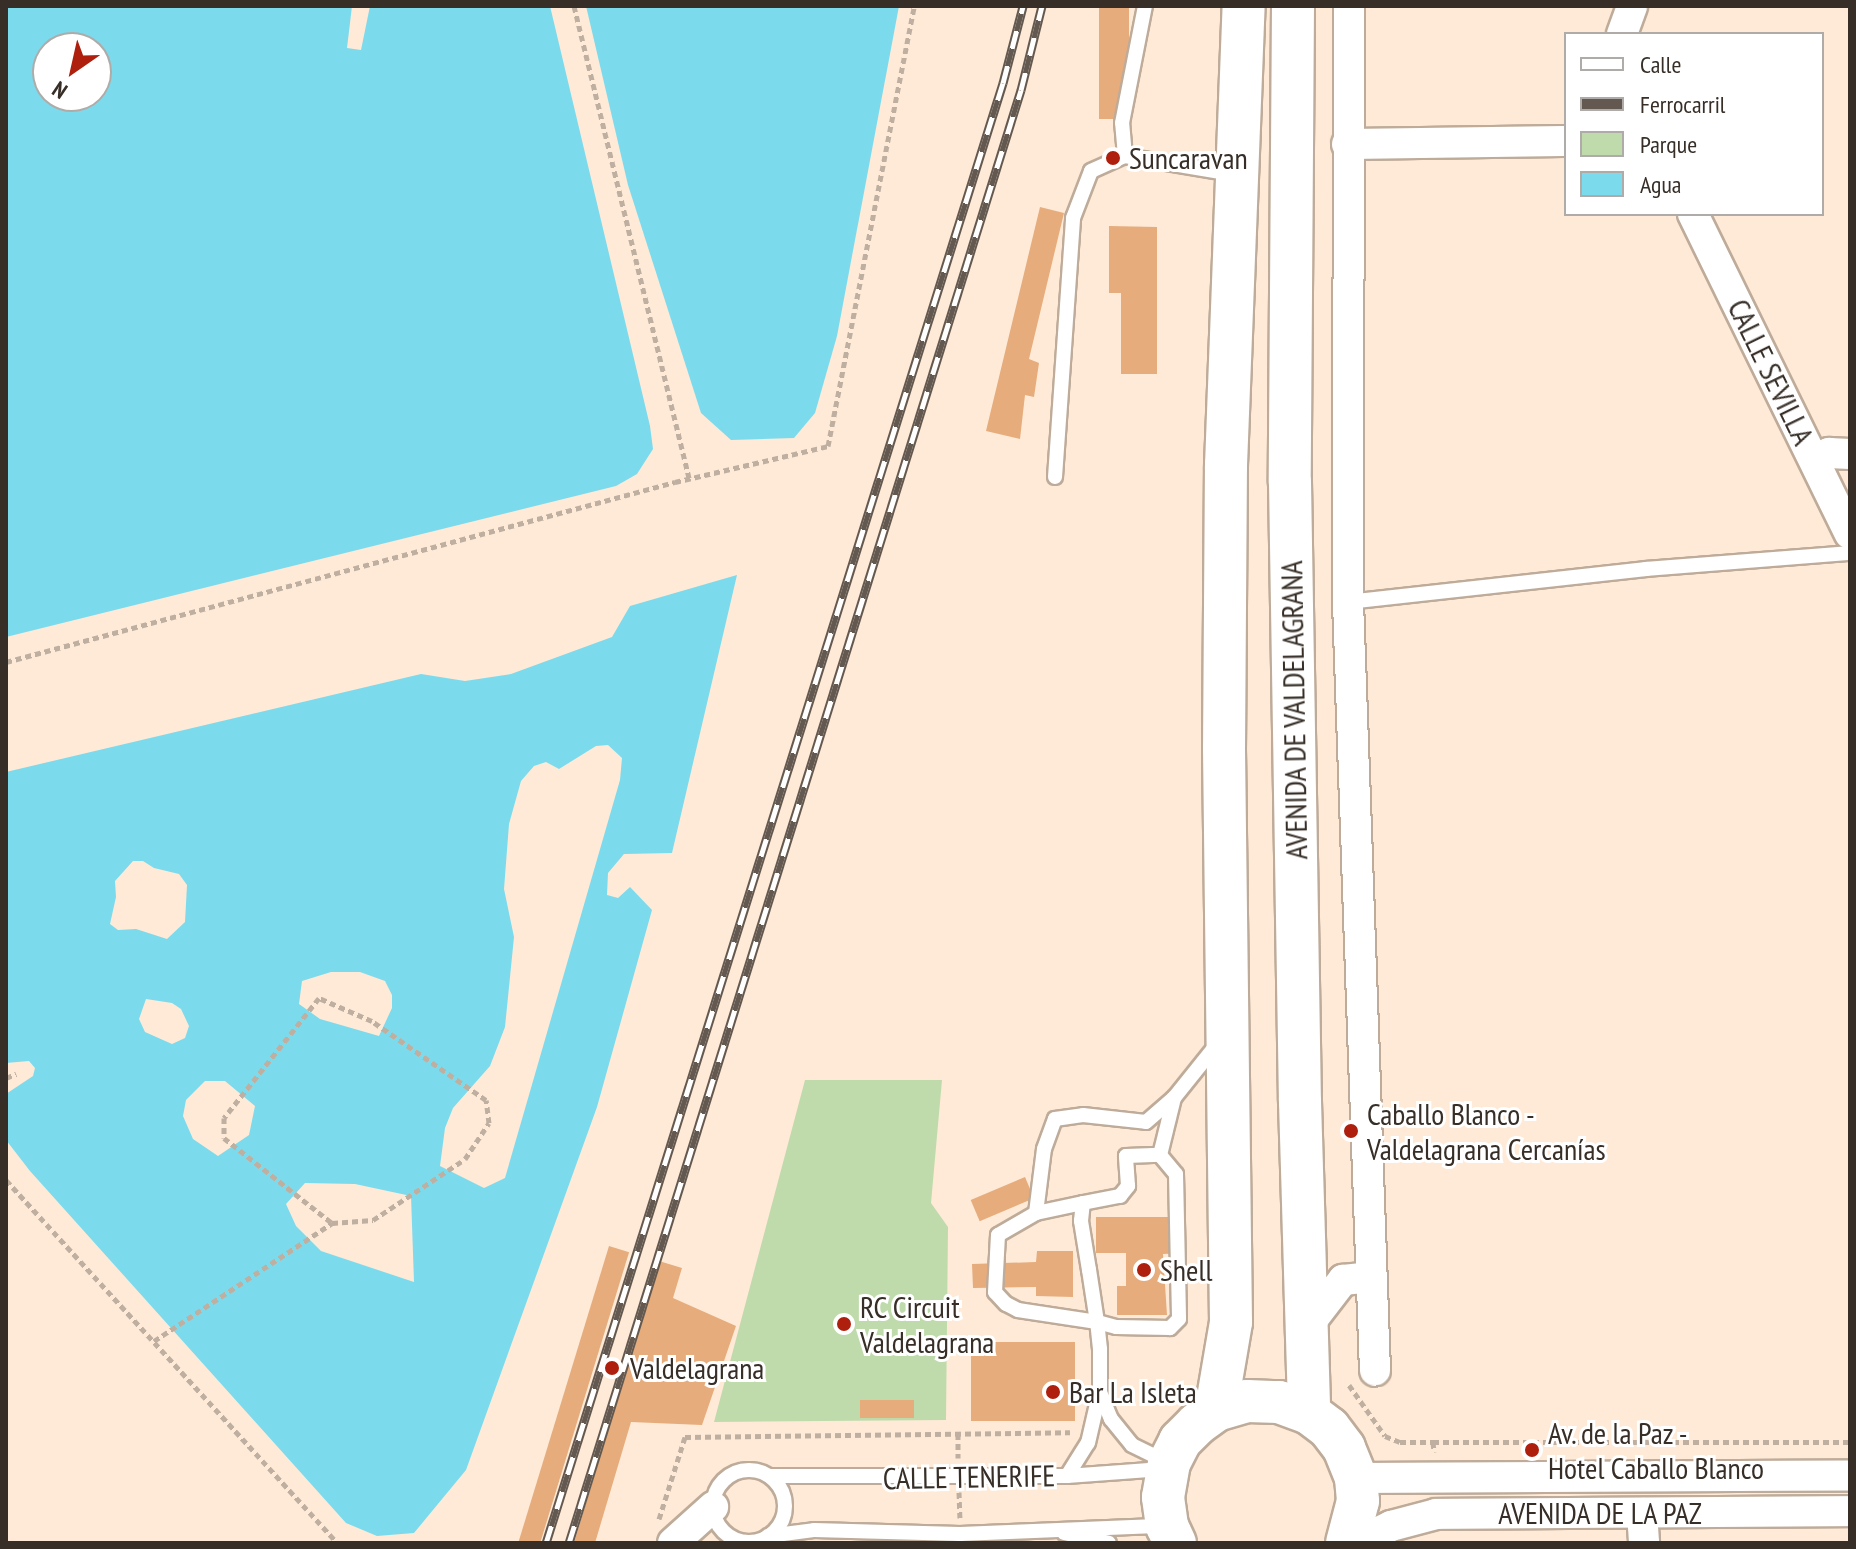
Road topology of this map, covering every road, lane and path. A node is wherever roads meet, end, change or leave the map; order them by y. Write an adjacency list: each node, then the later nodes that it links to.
1 (574, 6): 17 (path)
2 (914, 6): 17 (path)
3 (1145, 6): 11 (lane)
4 (1244, 6): 12 (main road)
5 (1293, 6): 21 (main road, AVENIDA DE VALDELAGRANA)
6 (1349, 6): 10 (street)
7 (1632, 6): 8 (street)
8 (1623, 32)
9 (1564, 141): 10 (street)
10 (1347, 144): 19 (street)
11 (1125, 156): 12 (lane); 16 (lane)
12 (1237, 174): 22 (main road)
13 (1694, 216): 15 (street, CALLE SEVILLA)
14 (1850, 454): 15 (street)
15 (1815, 460): 18 (street, CALLE SEVILLA)
16 (1055, 477)
17 (689, 479): 20 (path)
18 (1849, 539): 19 (lane)
19 (1348, 602): 34 (street)
20 (6, 662)
21 (1298, 988): 23 (lane); 33 (main road, AVENIDA DE VALDELAGRANA)
22 (1227, 1031): 26 (lane); 40 (main road)
23 (1315, 1072)
24 (16, 1074): 25 (path)
25 (6, 1078)
26 (1174, 1098): 27 (lane); 30 (lane)
27 (1160, 1155): 29 (lane); 35 (lane)
28 (6, 1180): 37 (path)
29 (1083, 1203): 30 (lane); 35 (lane)
30 (1036, 1213): 35 (lane)
31 (1319, 1218): 33 (lane)
32 (332, 1223): 32 (path); 37 (path)
33 (1306, 1262): 36 (main road, AVENIDA DE VALDELAGRANA)
34 (1372, 1277): 36 (street); 38 (street)
35 (1097, 1322): 39 (lane)
36 (1309, 1324): 41 (main road, AVENIDA DE VALDELAGRANA)
37 (154, 1341): 57 (path)
38 (1375, 1371)
39 (1100, 1391): 45 (lane); 48 (lane)
40 (1216, 1410): 41 (main road); 45 (main road)
41 (1309, 1413): 49 (main road)
42 (1070, 1432): 55 (path)
43 (1433, 1442): 44 (path)
44 (1850, 1442)
45 (1168, 1466): 48 (lane, CALLE TENERIFE); 54 (main road)
46 (1850, 1475): 49 (street, AVENIDA DE LA PAZ)
47 (770, 1476): 48 (lane, CALLE TENERIFE); 50 (lane); 56 (lane)
48 (1067, 1476)
49 (1356, 1478): 59 (main road)
50 (713, 1507): 55 (street); 56 (lane)
51 (1850, 1511): 52 (street, AVENIDA DE LA PAZ)
52 (1642, 1513): 60 (street, AVENIDA DE LA PAZ); 61 (street)
53 (1048, 1529): 54 (lane, CALLE TENERIFE); 56 (lane, CALLE TENERIFE); 58 (lane)
54 (1171, 1534)
55 (664, 1536)
56 (768, 1536)
57 (338, 1543)
58 (1109, 1543)
59 (1347, 1543)
60 (1356, 1543)
61 (1644, 1543)

